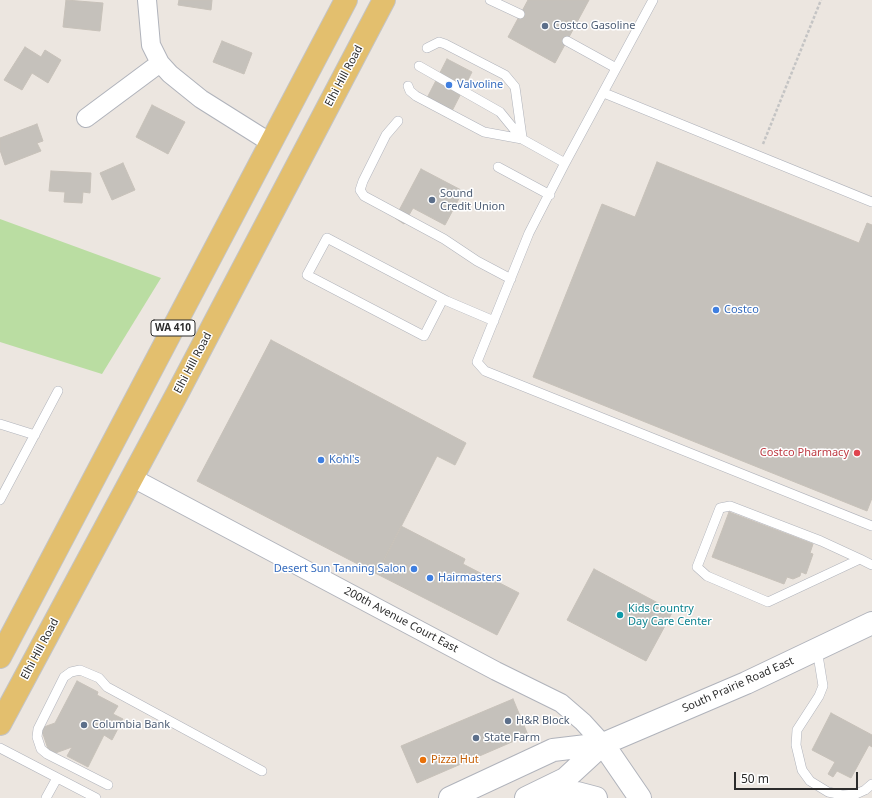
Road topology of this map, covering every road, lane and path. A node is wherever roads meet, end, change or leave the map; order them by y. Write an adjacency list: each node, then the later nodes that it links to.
1 (147, 0): 10 (street)
2 (346, 0): 18 (main road, WA 410)
3 (384, 0): 30 (main road, Elhi Hill Road / WA 410)
4 (490, 0): 7 (lane)
5 (653, 0): 12 (lane)
6 (820, 0): 19 (path)
7 (520, 14)
8 (567, 41): 12 (lane)
9 (427, 48): 17 (lane)
10 (160, 63): 15 (street); 18 (street)
11 (419, 66): 17 (lane)
12 (616, 68): 14 (lane)
13 (408, 86): 17 (lane)
14 (604, 93): 19 (lane); 20 (lane)
15 (86, 118)
16 (398, 121): 24 (lane)
17 (522, 138): 20 (lane)
18 (271, 143): 37 (main road, WA 410)
19 (758, 156): 23 (lane)
20 (565, 163): 22 (lane)
21 (498, 166): 22 (lane)
22 (550, 195): 24 (lane)
23 (872, 202)
24 (511, 279): 26 (lane)
25 (443, 299): 25 (lane); 26 (lane)
26 (494, 321): 32 (lane)
27 (58, 391): 29 (lane)
28 (0, 424): 29 (lane)
29 (35, 435): 31 (lane)
30 (131, 477): 38 (main road, Elhi Hill Road / WA 410); 39 (street, 200th Avenue Court East)
31 (0, 500)
32 (872, 526)
33 (860, 559): 33 (lane); 34 (lane)
34 (872, 565)
35 (872, 623): 36 (main road, South Prairie Road East)
36 (817, 649): 39 (main road, South Prairie Road East); 43 (lane)
37 (0, 657)
38 (0, 724)
39 (603, 744): 47 (main road, South Prairie Road East); 48 (main road, South Prairie Road East); 51 (main road, 200th Avenue Court East)
40 (0, 748): 42 (lane)
41 (262, 771): 44 (lane)
42 (57, 778): 45 (lane); 46 (lane)
43 (872, 784)
44 (108, 785)
45 (46, 798)
46 (96, 798)
47 (450, 798)
48 (526, 798)
49 (555, 798): 50 (main road)
50 (596, 798)
51 (640, 798)

